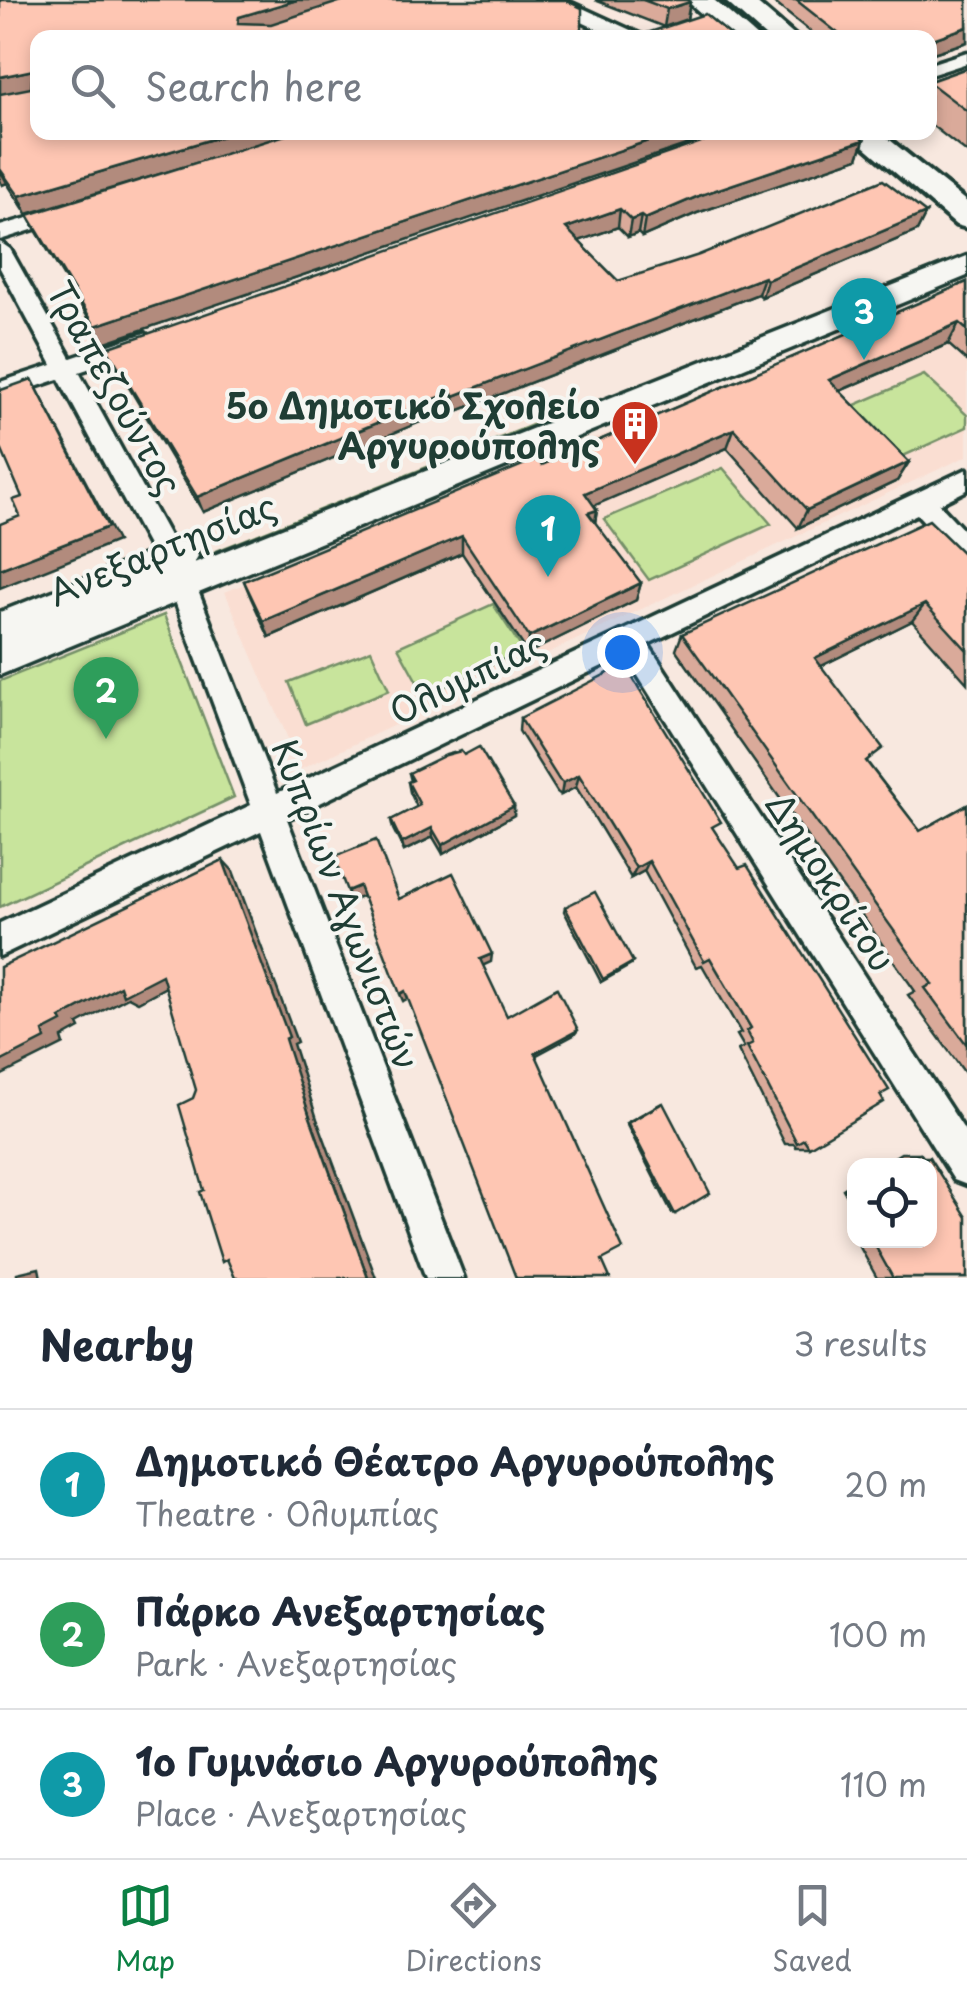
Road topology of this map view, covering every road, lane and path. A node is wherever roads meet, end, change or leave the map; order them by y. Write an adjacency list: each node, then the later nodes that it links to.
1 (546, 0): 3 (main road)
2 (714, 10): 4 (main road); 5 (main road)
3 (619, 30)
4 (736, 30)
5 (764, 30)
6 (967, 57): 7 (street)
7 (937, 68)
8 (872, 140): 12 (main road)
9 (913, 140): 10 (main road)
10 (967, 183)
11 (93, 205): 13 (street)
12 (967, 218)
13 (0, 233)
14 (967, 242): 23 (main road, Ανεξαρτησίας)
15 (0, 249): 18 (street, Τραπεζούντος)
16 (967, 265): 23 (main road, Ανεξαρτησίας)
17 (159, 336): 18 (street)
18 (66, 368): 19 (street); 23 (street, Τραπεζούντος)
19 (0, 391)
20 (967, 479): 21 (street, Ολυμπίας)
21 (920, 501): 22 (street); 25 (street, Ολυμπίας)
22 (967, 551)
23 (177, 571): 24 (main road, Ανεξαρτησίας); 26 (main road, Ανεξαρτησίας); 27 (street, Κυπρίων Αγωνιστών)
24 (0, 628)
25 (630, 640): 27 (street, Ολυμπίας); 29 (street, Δημοκρίτου)
26 (0, 658)
27 (270, 811): 28 (street, Ολυμπίας); 30 (street, Κυπρίων Αγωνιστών)
28 (0, 940)
29 (967, 1166)
30 (445, 1278)

